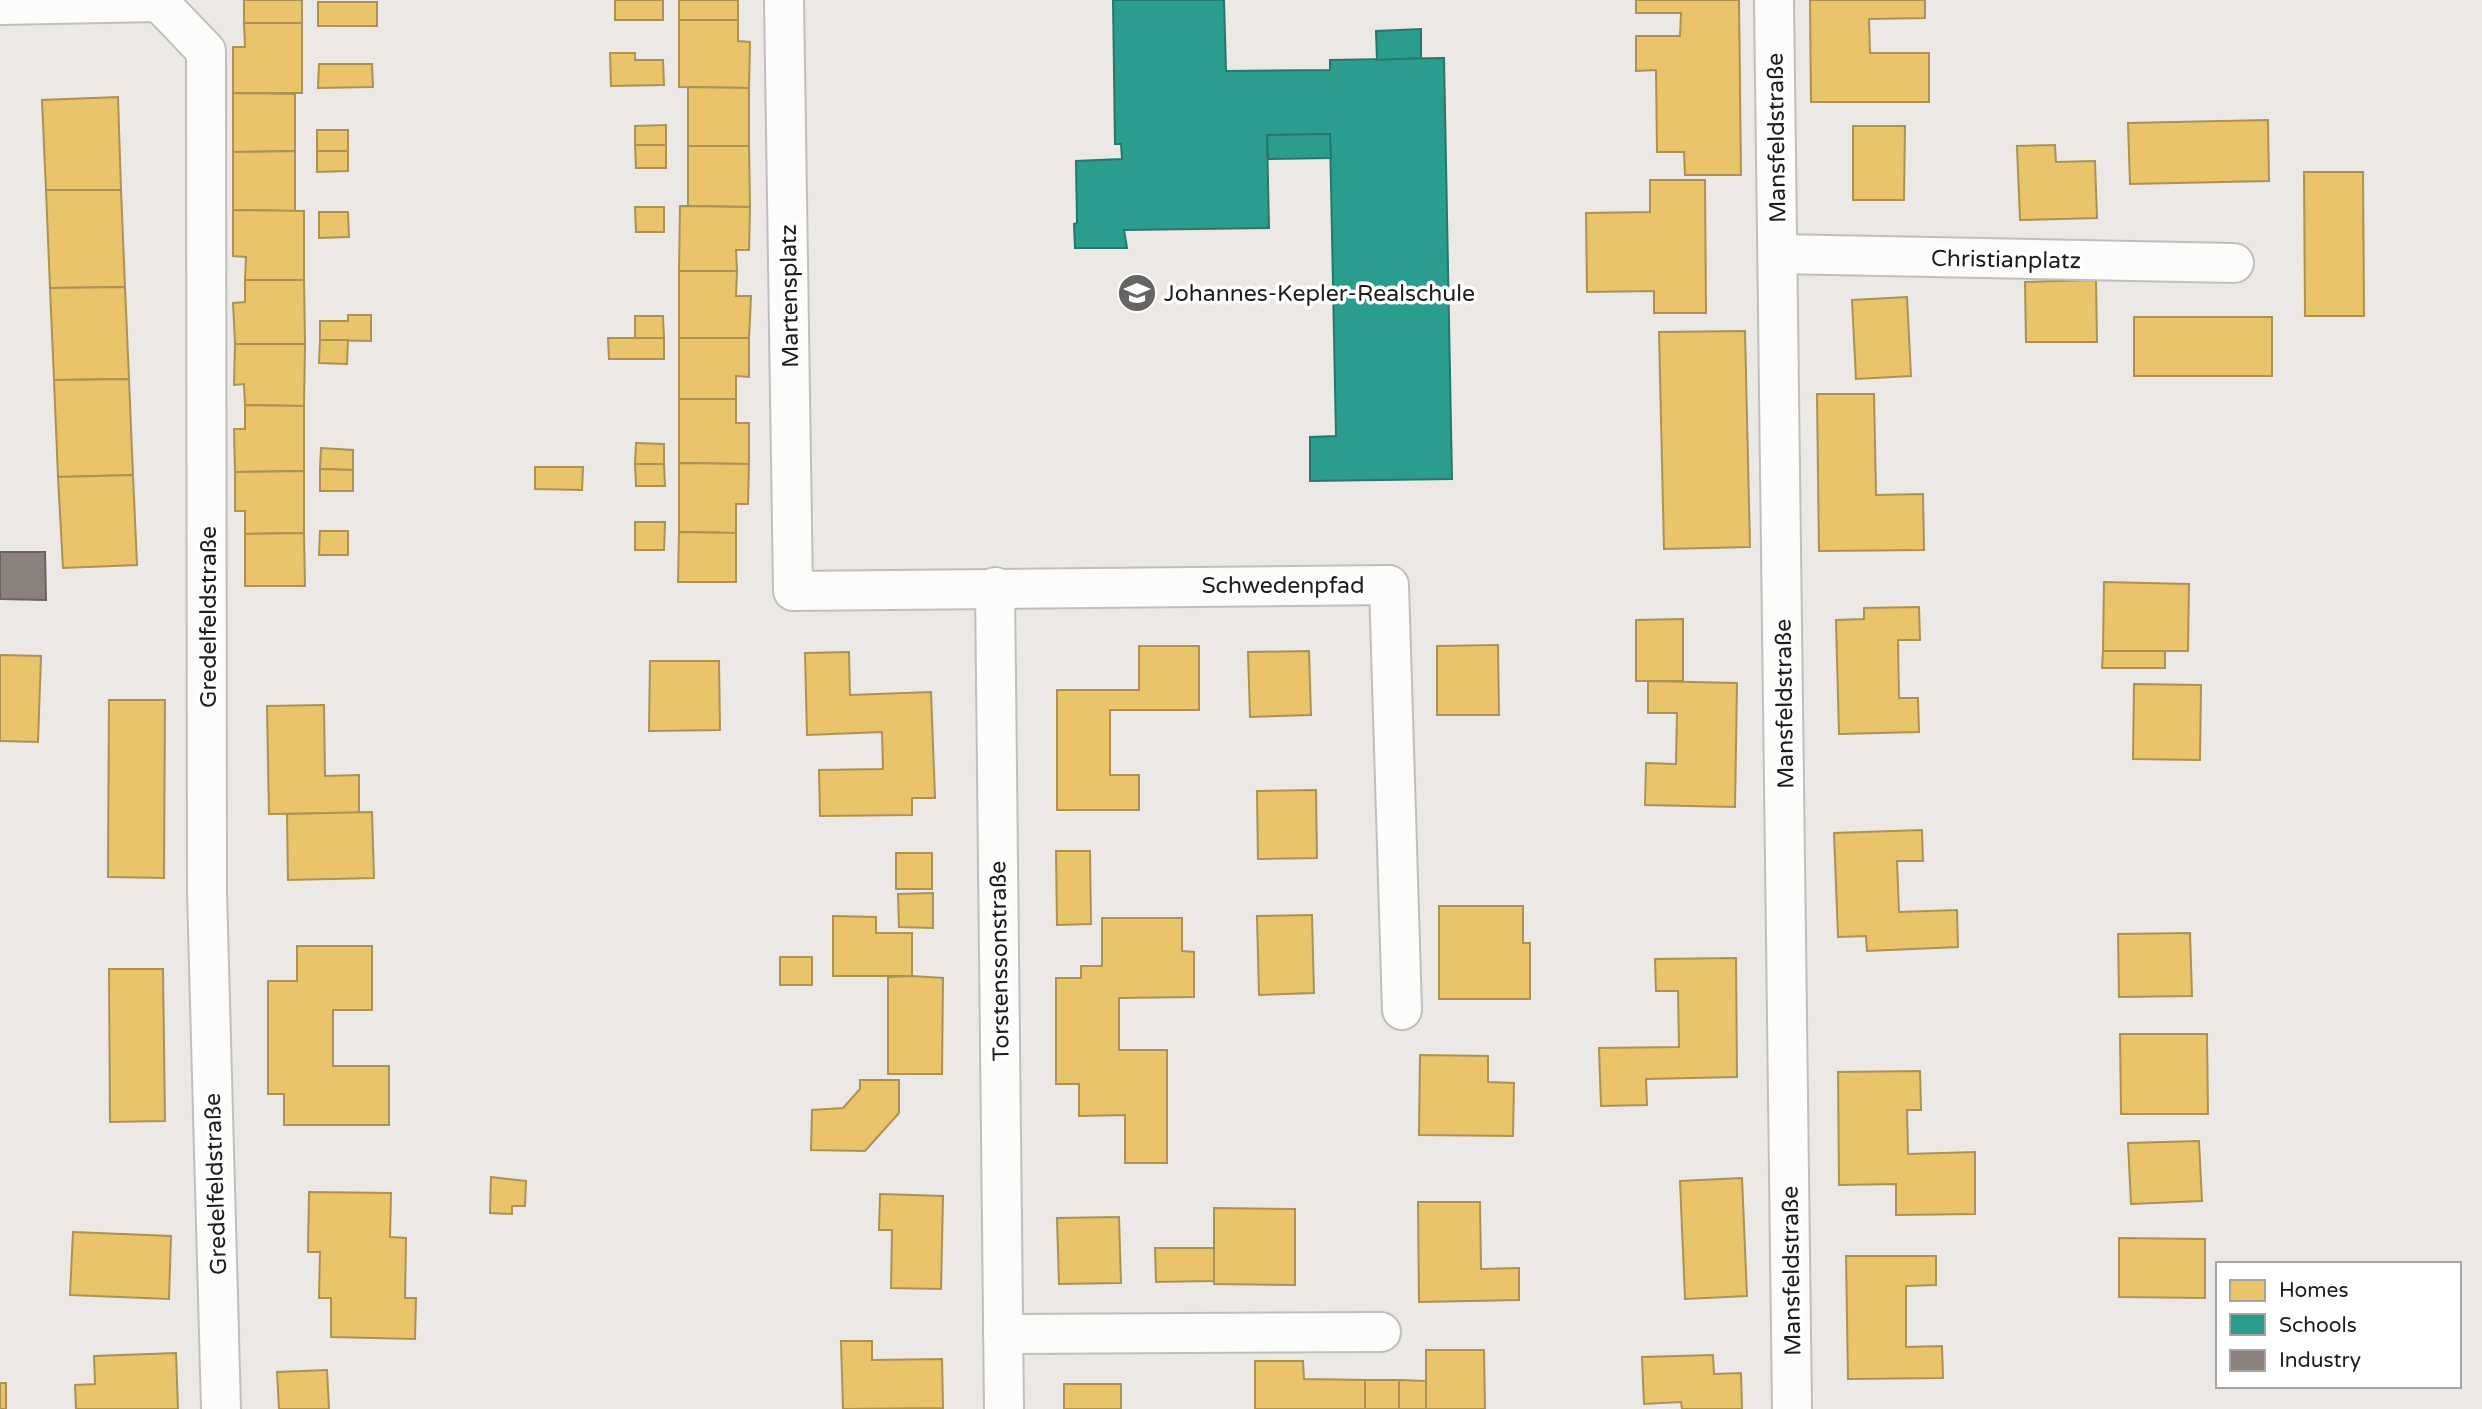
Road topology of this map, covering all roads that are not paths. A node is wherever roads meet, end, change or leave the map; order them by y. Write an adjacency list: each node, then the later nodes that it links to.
1 (784, 0): 7 (street, Martensplatz)
2 (1774, 0): 4 (street, Mansfeldstraße)
3 (0, 5): 11 (street, Gredelfeldstraße)
4 (1778, 254): 5 (street, Christianplatz); 13 (street, Mansfeldstraße)
5 (2234, 263)
6 (996, 587): 7 (street, Schwedenpfad); 8 (street, Schwedenpfad); 10 (street, Torstenssonstraße)
7 (793, 591)
8 (1402, 1010)
9 (1381, 1332): 10 (street)
10 (1003, 1334): 12 (street, Torstenssonstraße)
11 (221, 1409)
12 (1004, 1409)
13 (1792, 1409)

